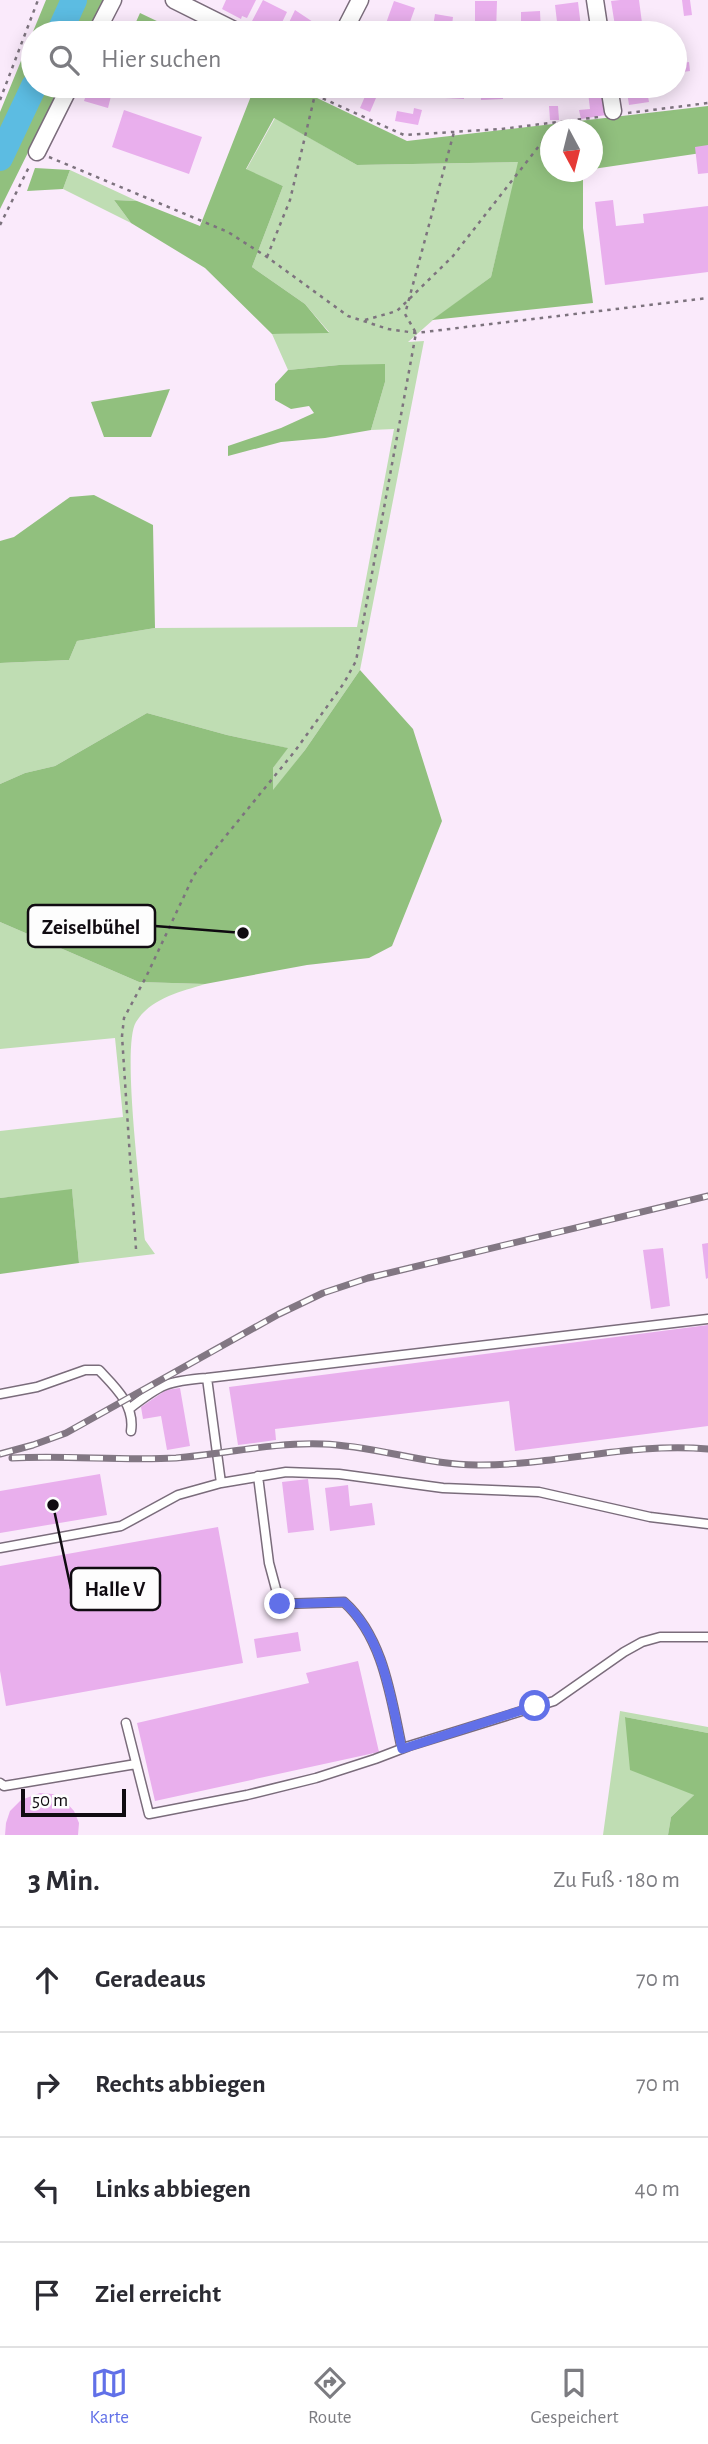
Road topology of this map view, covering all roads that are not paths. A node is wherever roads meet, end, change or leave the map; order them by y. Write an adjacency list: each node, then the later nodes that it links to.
1 (113, 0): 5 (street)
2 (174, 0): 6 (street)
3 (360, 0): 7 (street)
4 (595, 0): 8 (street)
5 (102, 21)
6 (216, 21)
7 (350, 21)
8 (598, 21)
9 (64, 98): 12 (street)
10 (611, 98): 11 (street)
11 (613, 113)
12 (37, 152)
13 (708, 1319): 14 (lane)
14 (207, 1378): 16 (lane); 19 (lane)
15 (0, 1394): 16 (lane)
16 (129, 1409): 17 (lane)
17 (131, 1431)
18 (258, 1476): 19 (lane); 20 (lane); 24 (lane)
19 (221, 1483): 21 (lane)
20 (708, 1524)
21 (0, 1548)
22 (708, 1637): 24 (lane)
23 (126, 1723): 25 (lane)
24 (402, 1749): 25 (lane)
25 (136, 1764): 26 (lane)
26 (0, 1783)

